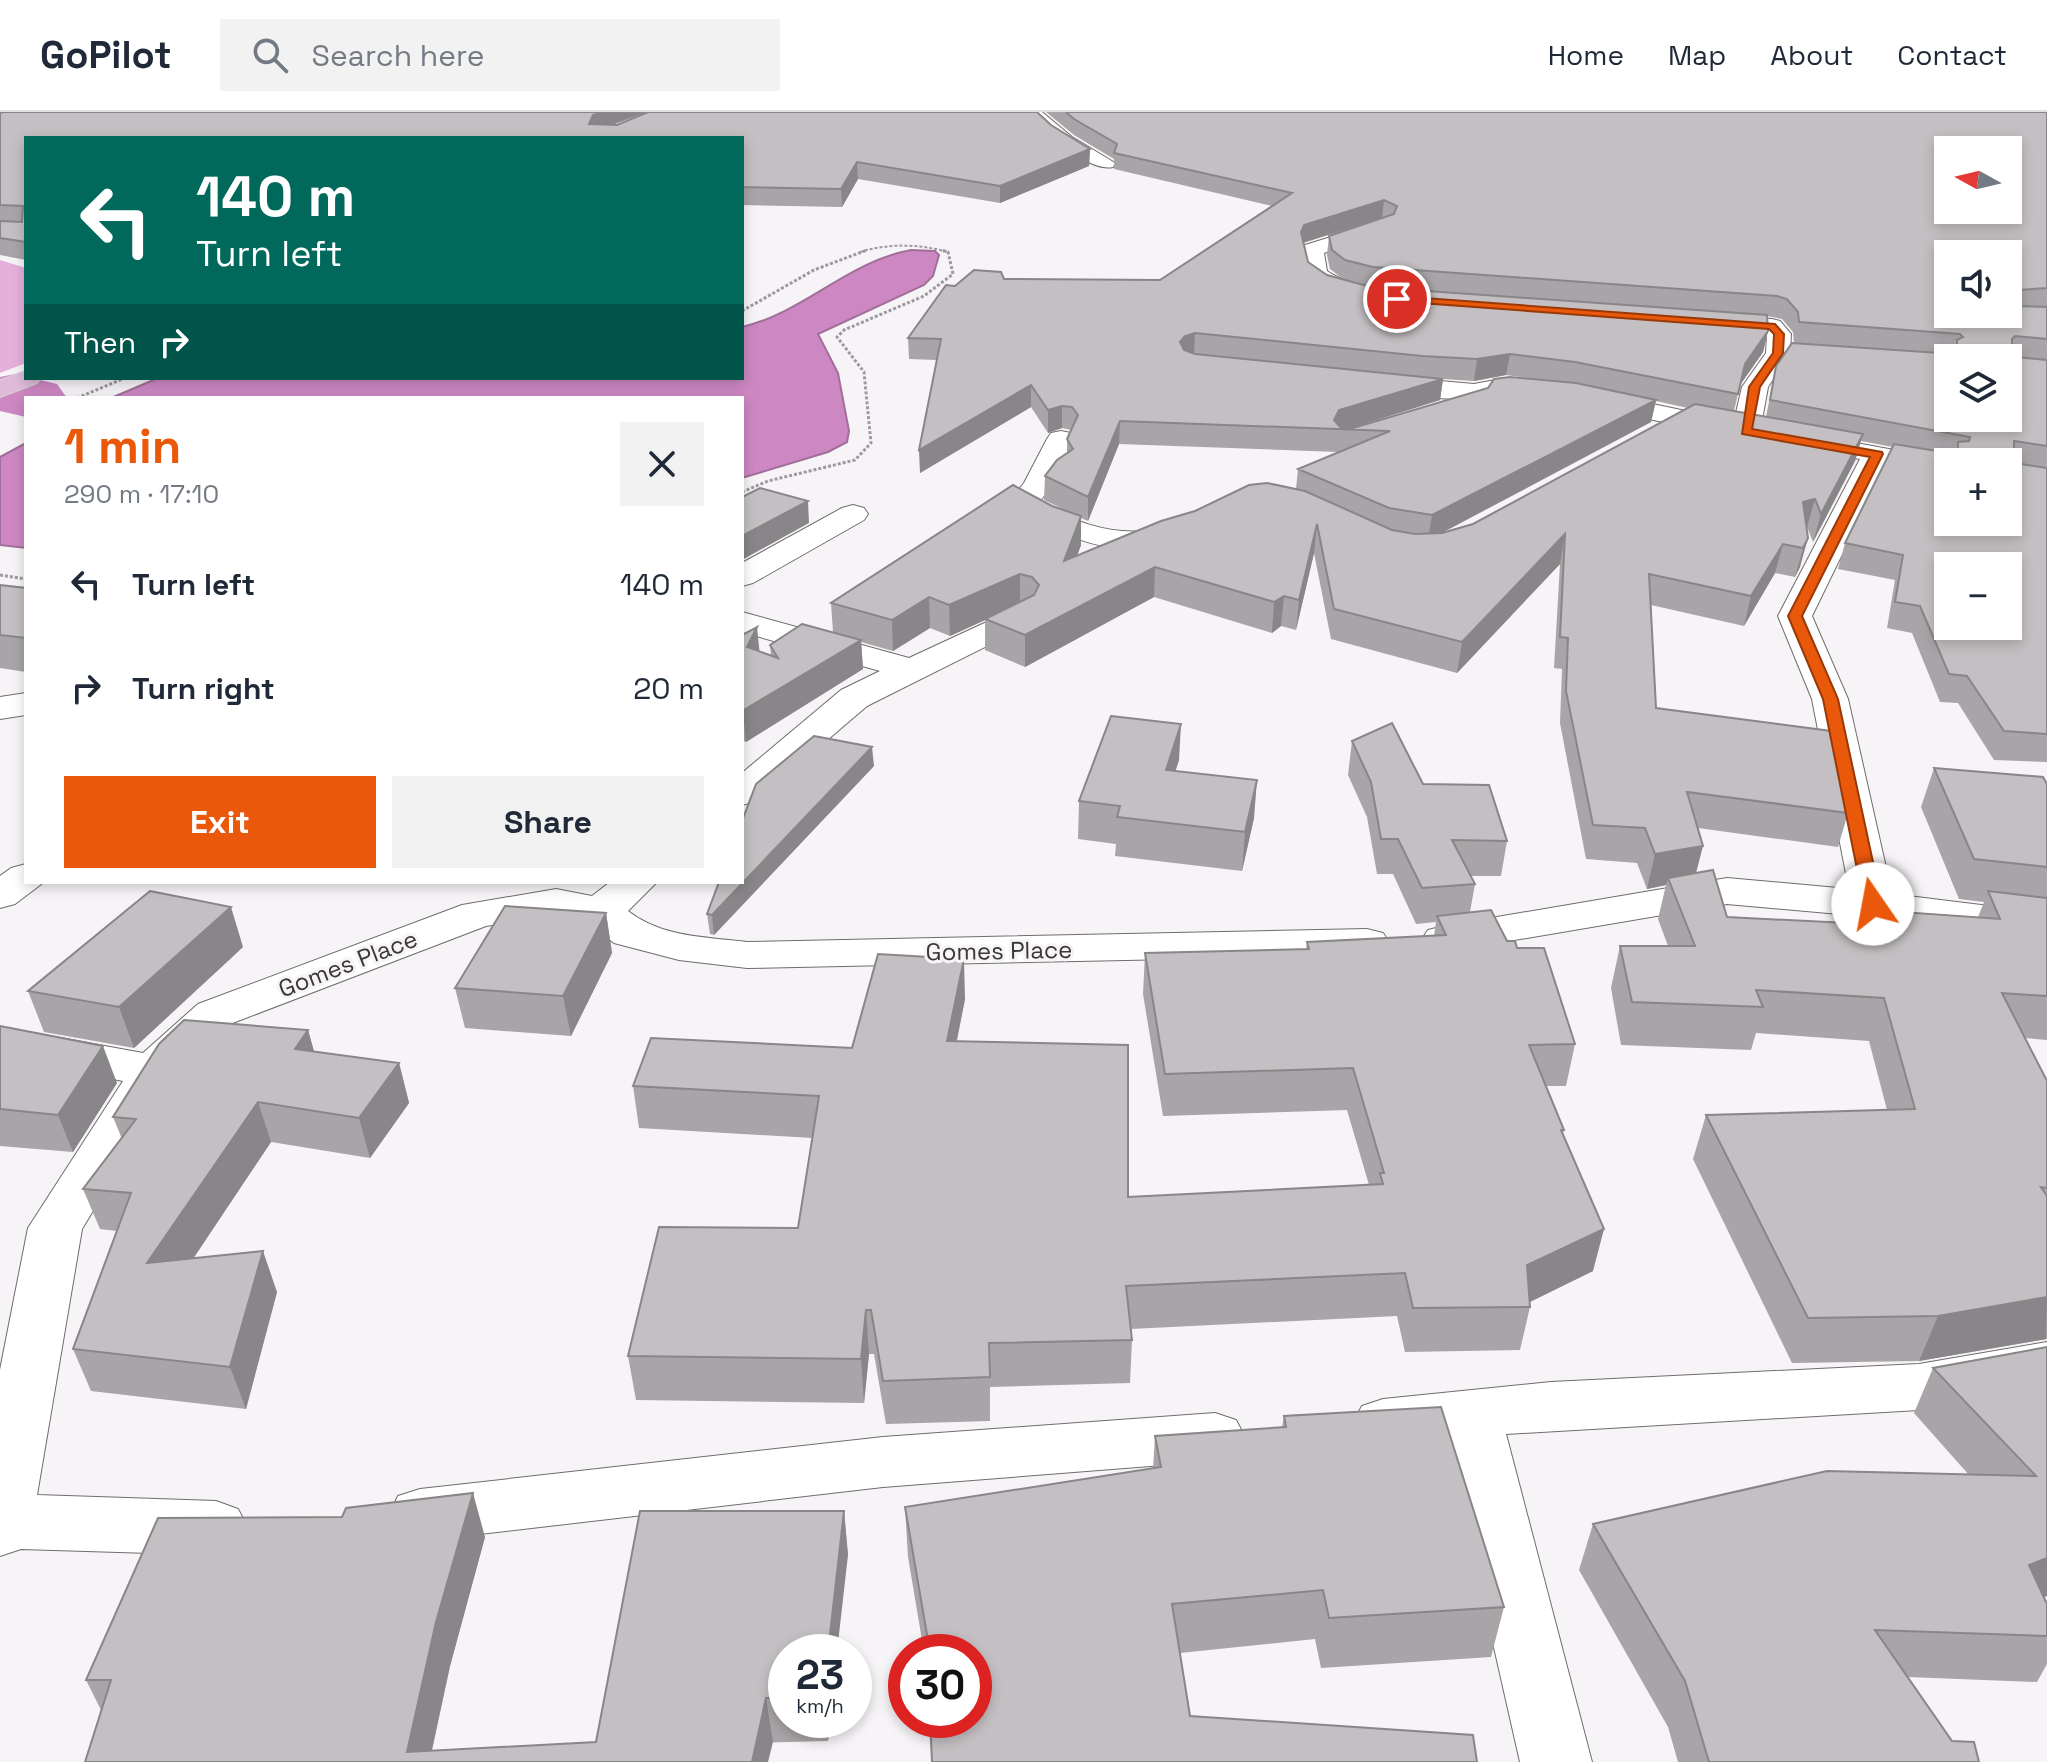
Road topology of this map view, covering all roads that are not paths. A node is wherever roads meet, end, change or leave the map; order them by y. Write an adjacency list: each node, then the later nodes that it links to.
1 (1032, 112): 2 (street)
2 (1106, 163)
3 (1383, 227): 4 (street)
4 (1384, 298)
5 (1683, 319): 6 (street)
6 (1778, 353): 7 (street); 14 (street)
7 (1807, 355)
8 (24, 380): 11 (main road)
9 (1360, 381): 10 (street)
10 (1506, 386): 12 (street); 13 (street)
11 (0, 389)
12 (1438, 414)
13 (1684, 419): 14 (street); 16 (street)
14 (1746, 431): 17 (street)
15 (1061, 439): 20 (street)
16 (1644, 441)
17 (1877, 454): 18 (street); 31 (street)
18 (1934, 464)
19 (853, 514): 21 (street)
20 (1198, 522)
21 (744, 575)
22 (1019, 617): 24 (street)
23 (744, 623): 24 (street)
24 (911, 669): 27 (street)
25 (24, 704): 26 (street)
26 (0, 708)
27 (744, 791)
28 (24, 878): 30 (street)
29 (634, 884): 32 (street)
30 (0, 895)
31 (1873, 904): 32 (street, Gomes Place); 33 (street, Gomes Place)
32 (601, 911): 35 (street, Gomes Place)
33 (2047, 926)
34 (0, 1042): 35 (street)
35 (153, 1071): 41 (street, Gomes Place)
36 (2047, 1364): 37 (street)
37 (1471, 1414): 38 (street); 43 (street)
38 (1329, 1428)
39 (1267, 1433): 40 (street)
40 (360, 1522)
41 (1, 1525): 42 (street)
42 (266, 1529)
43 (1556, 1762)

